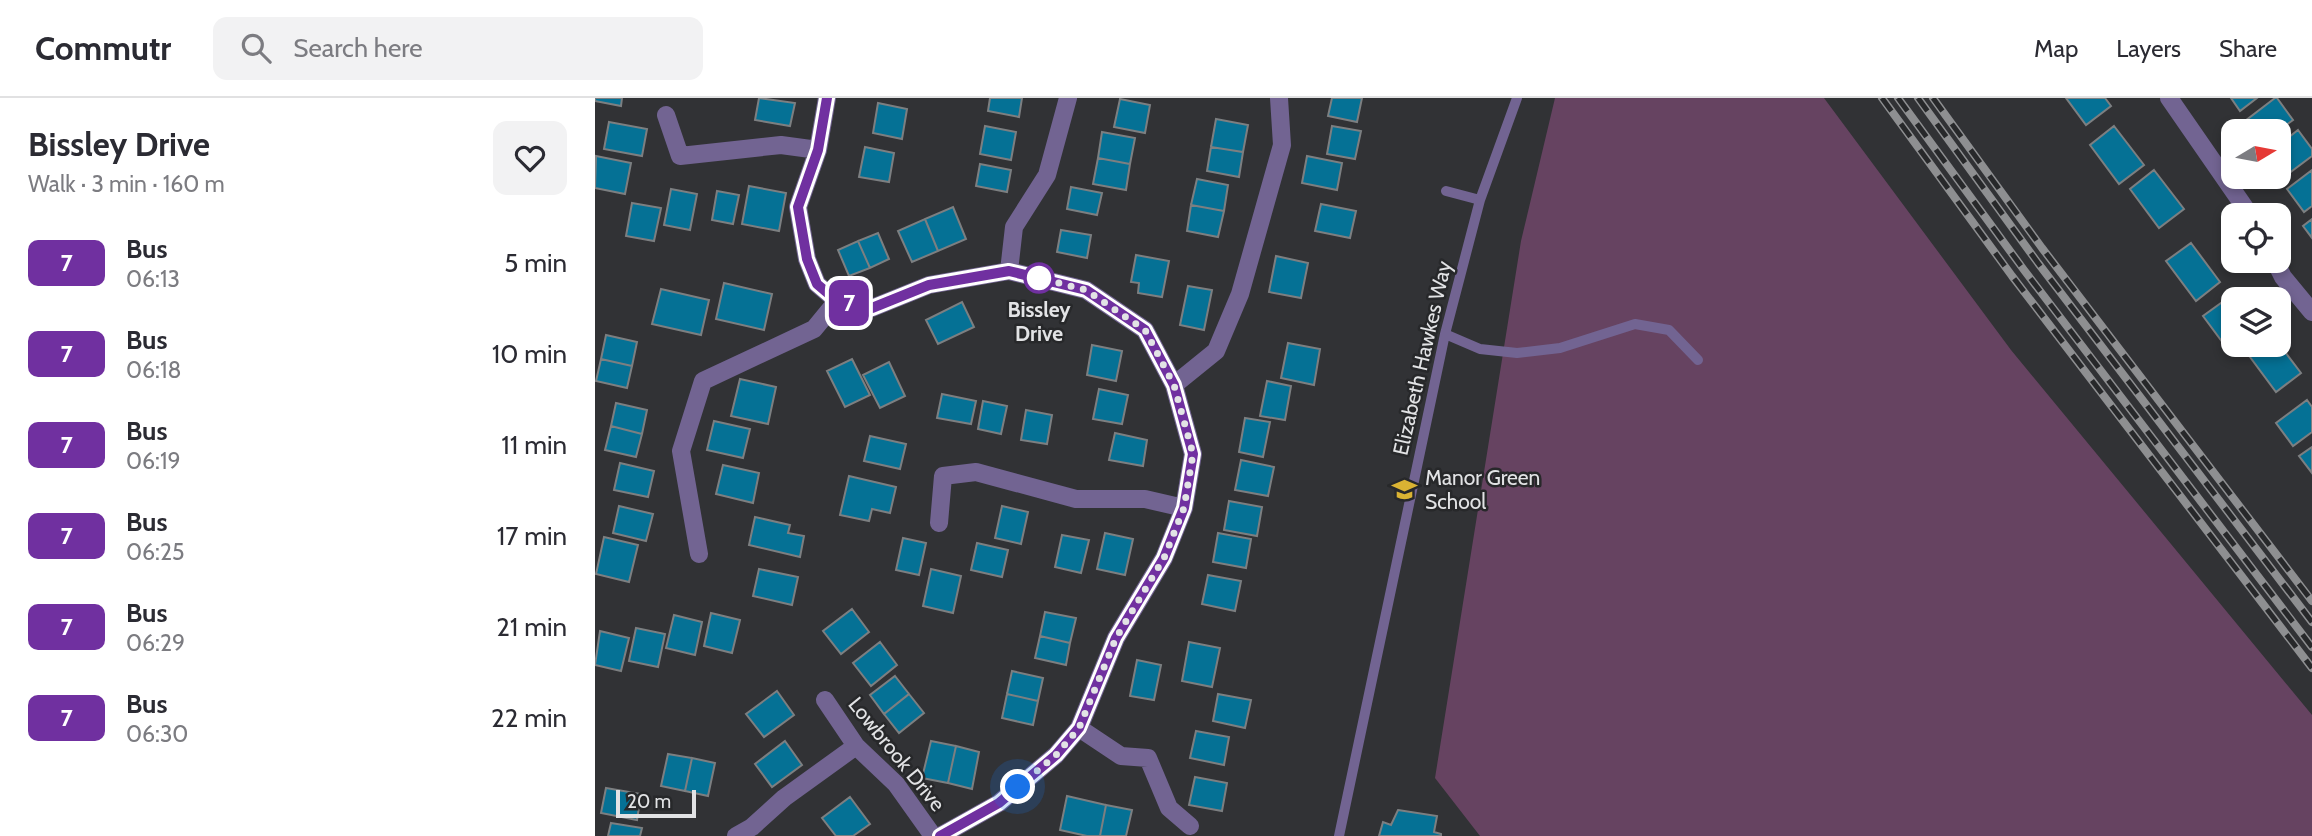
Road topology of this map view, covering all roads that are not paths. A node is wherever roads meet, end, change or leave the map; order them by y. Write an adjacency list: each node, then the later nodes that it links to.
1 (827, 98): 7 (street)
2 (1068, 98): 11 (street)
3 (1279, 98): 17 (street)
4 (1517, 98): 9 (lane, Elizabeth Hawkes Way)
5 (2169, 98): 10 (street)
6 (666, 115): 7 (street)
7 (818, 150): 13 (street)
8 (1446, 191): 9 (lane)
9 (1480, 200): 15 (lane, Elizabeth Hawkes Way)
10 (2242, 203)
11 (1009, 271): 13 (street); 17 (street)
12 (2281, 273): 14 (street)
13 (837, 301): 20 (street)
14 (2309, 301)
15 (1445, 334): 16 (lane); 28 (lane, Elizabeth Hawkes Way)
16 (1698, 359)
17 (1174, 385): 18 (street)
18 (1184, 508): 19 (street); 22 (street)
19 (939, 523)
20 (699, 554)
21 (825, 700): 23 (street, Lowbrook Drive)
22 (1079, 728): 24 (street); 27 (street)
23 (856, 746): 25 (street); 26 (street, Lowbrook Drive)
24 (1190, 826)
25 (736, 836)
26 (933, 836)
27 (940, 836)
28 (1339, 836)

